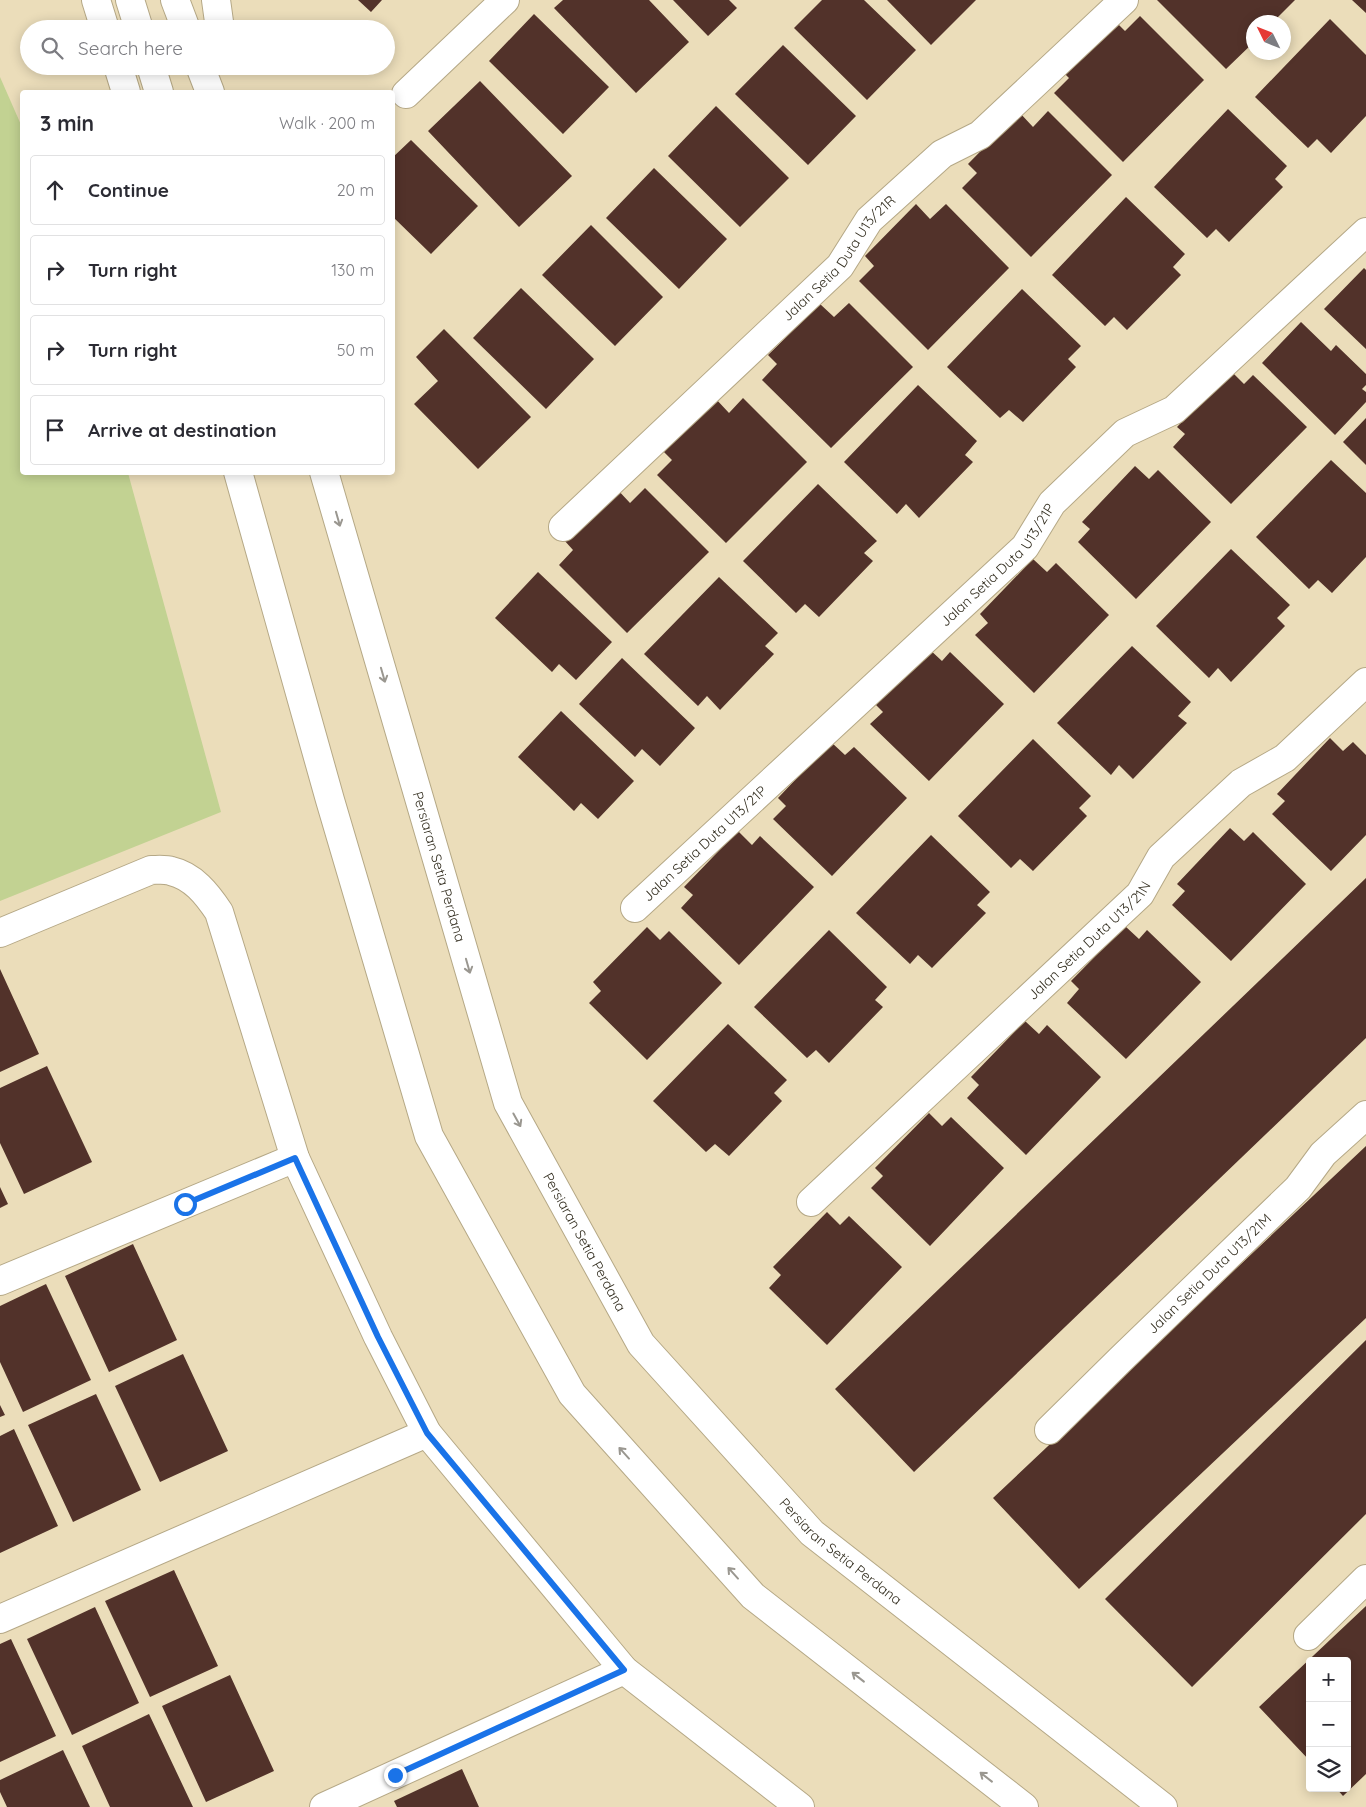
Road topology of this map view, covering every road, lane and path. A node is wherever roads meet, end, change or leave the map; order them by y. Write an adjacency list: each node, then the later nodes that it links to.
1 (96, 0): 7 (street)
2 (130, 0): 8 (street)
3 (175, 0): 9 (street)
4 (216, 0): 10 (street)
5 (505, 0): 19 (street)
6 (1124, 0): 23 (street, Jalan Setia Duta U13/21R)
7 (102, 20)
8 (136, 20)
9 (183, 20)
10 (219, 20)
11 (121, 75): 15 (street)
12 (154, 75): 16 (street)
13 (203, 75): 17 (street)
14 (222, 75): 18 (street)
15 (125, 90)
16 (158, 90)
17 (209, 90)
18 (223, 90)
19 (406, 94)
20 (1366, 232): 25 (street, Jalan Setia Duta U13/21P)
21 (239, 475): 39 (street, one-way to 21)
22 (325, 475): 40 (street, Persiaran Setia Perdana, one-way to 40)
23 (564, 527)
24 (1366, 682): 29 (street, Jalan Setia Duta U13/21N)
25 (635, 908)
26 (0, 933): 28 (street)
27 (1366, 1115): 31 (street, Jalan Setia Duta U13/21M)
28 (295, 1158): 30 (street); 32 (street)
29 (811, 1202)
30 (0, 1281)
31 (1049, 1430)
32 (427, 1433): 34 (street); 36 (street)
33 (1366, 1579): 35 (street)
34 (0, 1619)
35 (1308, 1636)
36 (624, 1670): 37 (street); 38 (street)
37 (324, 1807)
38 (800, 1807)
39 (1024, 1807)
40 (1163, 1807)

